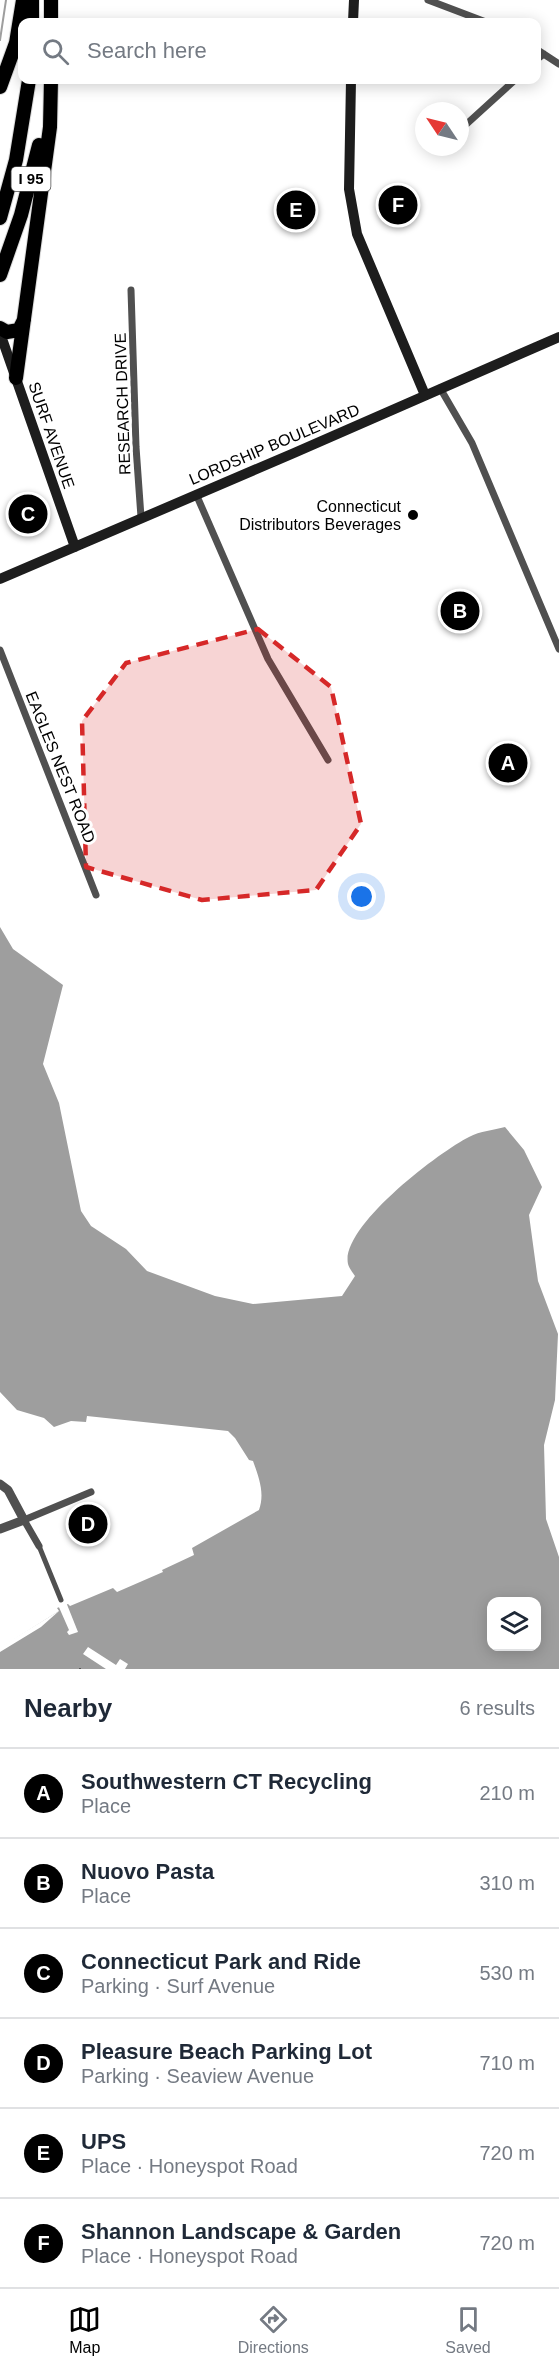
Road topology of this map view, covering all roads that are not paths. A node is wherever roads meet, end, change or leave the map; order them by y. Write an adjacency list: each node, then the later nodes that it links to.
1 (23, 0): 6 (highway)
2 (32, 0): 7 (highway)
3 (51, 0): 8 (highway)
4 (354, 0): 9 (main road)
5 (428, 0): 10 (street)
6 (20, 18)
7 (32, 18)
8 (51, 18)
9 (353, 18)
10 (475, 18)
11 (18, 31): 19 (highway)
12 (541, 53): 13 (street)
13 (559, 64)
14 (28, 84): 21 (highway, I 95)
15 (49, 84): 22 (highway, I 95)
16 (50, 84): 24 (highway)
17 (351, 84): 30 (main road)
18 (511, 84): 20 (street)
19 (0, 87)
20 (469, 122)
21 (0, 218)
22 (0, 275)
23 (131, 290): 32 (street, RESEARCH DRIVE)
24 (24, 319): 25 (highway); 28 (highway)
25 (0, 328)
26 (0, 333): 28 (main road, SURF AVENUE)
27 (559, 336): 29 (main road, LORDSHIP BOULEVARD)
28 (16, 378): 33 (main road, SURF AVENUE)
29 (440, 388): 30 (main road, LORDSHIP BOULEVARD); 35 (street)
30 (425, 395): 31 (main road, LORDSHIP BOULEVARD)
31 (196, 494): 32 (main road, LORDSHIP BOULEVARD); 37 (street)
32 (141, 517): 33 (main road, LORDSHIP BOULEVARD)
33 (75, 547): 34 (main road, LORDSHIP BOULEVARD)
34 (0, 579)
35 (559, 649)
36 (0, 650): 38 (street, EAGLES NEST ROAD)
37 (328, 760)
38 (96, 894)
39 (0, 1484): 41 (street)
40 (91, 1492): 41 (street)
41 (24, 1520): 42 (street); 43 (street)
42 (0, 1529)
43 (39, 1546): 44 (street)
44 (61, 1600)

